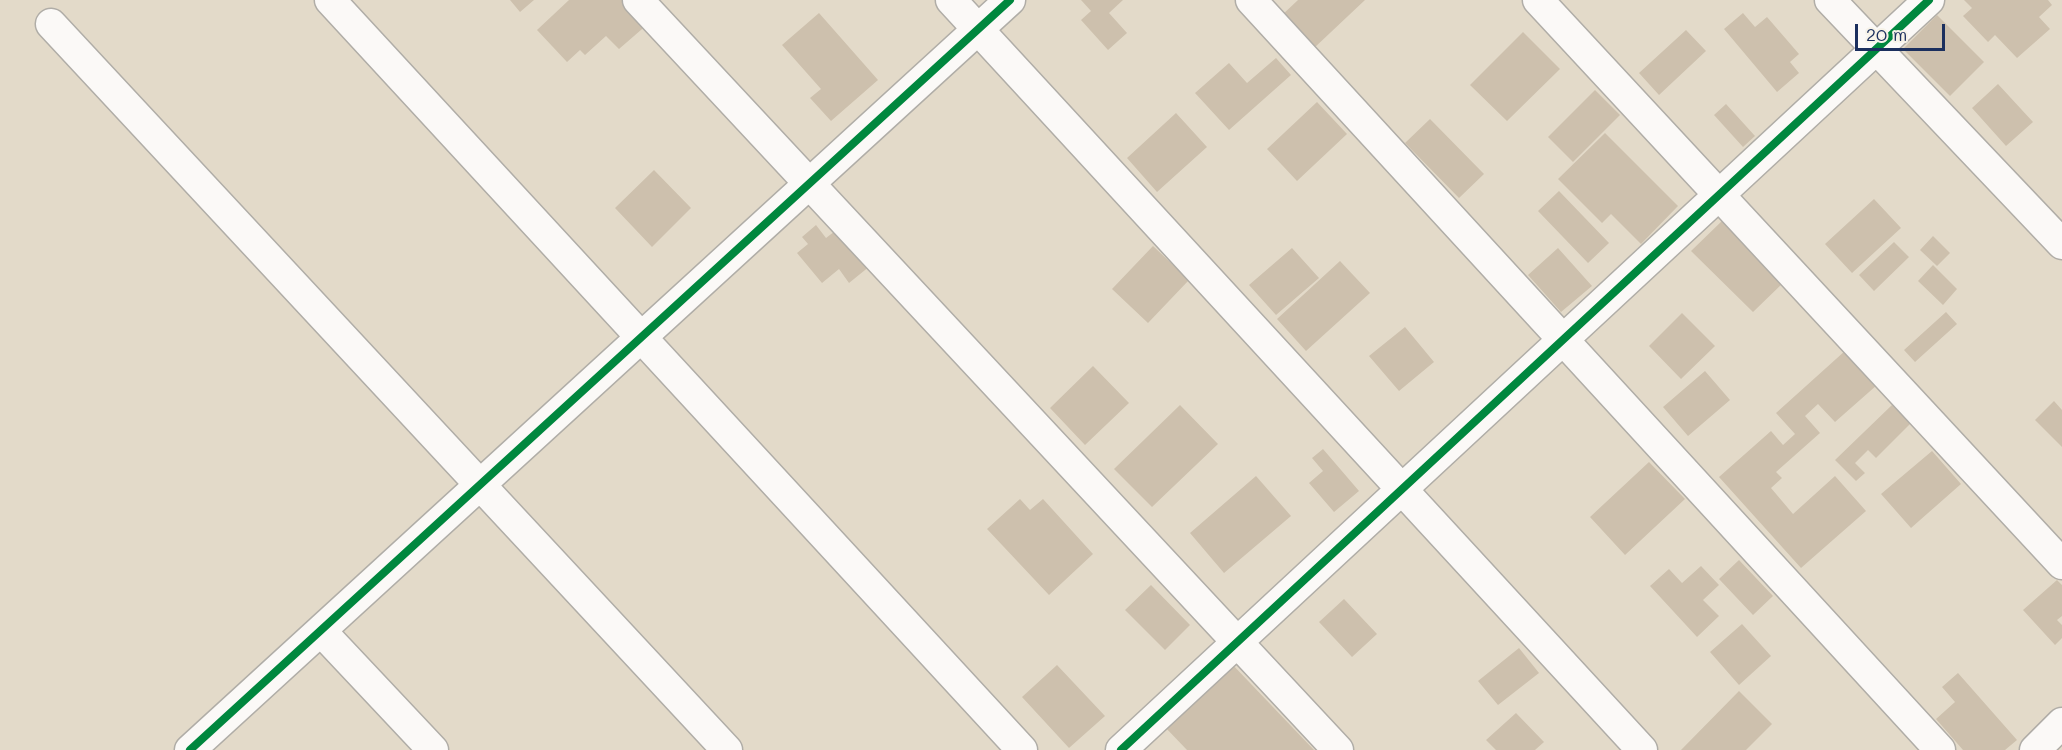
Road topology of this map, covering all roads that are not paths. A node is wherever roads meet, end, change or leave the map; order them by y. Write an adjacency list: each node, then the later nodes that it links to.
1 (330, 0): 15 (street)
2 (638, 0): 12 (street)
3 (951, 0): 10 (street)
4 (1010, 0): 10 (street)
5 (1251, 0): 16 (street)
6 (1538, 0): 13 (street)
7 (1830, 0): 11 (street)
8 (1929, 0): 11 (street)
9 (51, 24): 17 (street)
10 (978, 30): 12 (street); 18 (street)
11 (1876, 49): 13 (street); 14 (street)
12 (809, 184): 15 (street); 21 (street)
13 (1719, 195): 16 (street); 19 (street)
14 (2062, 244)
15 (642, 338): 17 (street); 26 (street)
16 (1563, 340): 18 (street); 30 (street)
17 (481, 485): 20 (street); 25 (street)
18 (1402, 489): 21 (street); 29 (street)
19 (2062, 564)
20 (321, 631): 23 (street); 24 (street)
21 (1237, 642): 27 (street); 28 (street)
22 (2062, 723): 31 (street)
23 (190, 750)
24 (433, 750)
25 (727, 750)
26 (1022, 750)
27 (1121, 750)
28 (1338, 750)
29 (1642, 750)
30 (1940, 750)
31 (2034, 750)

